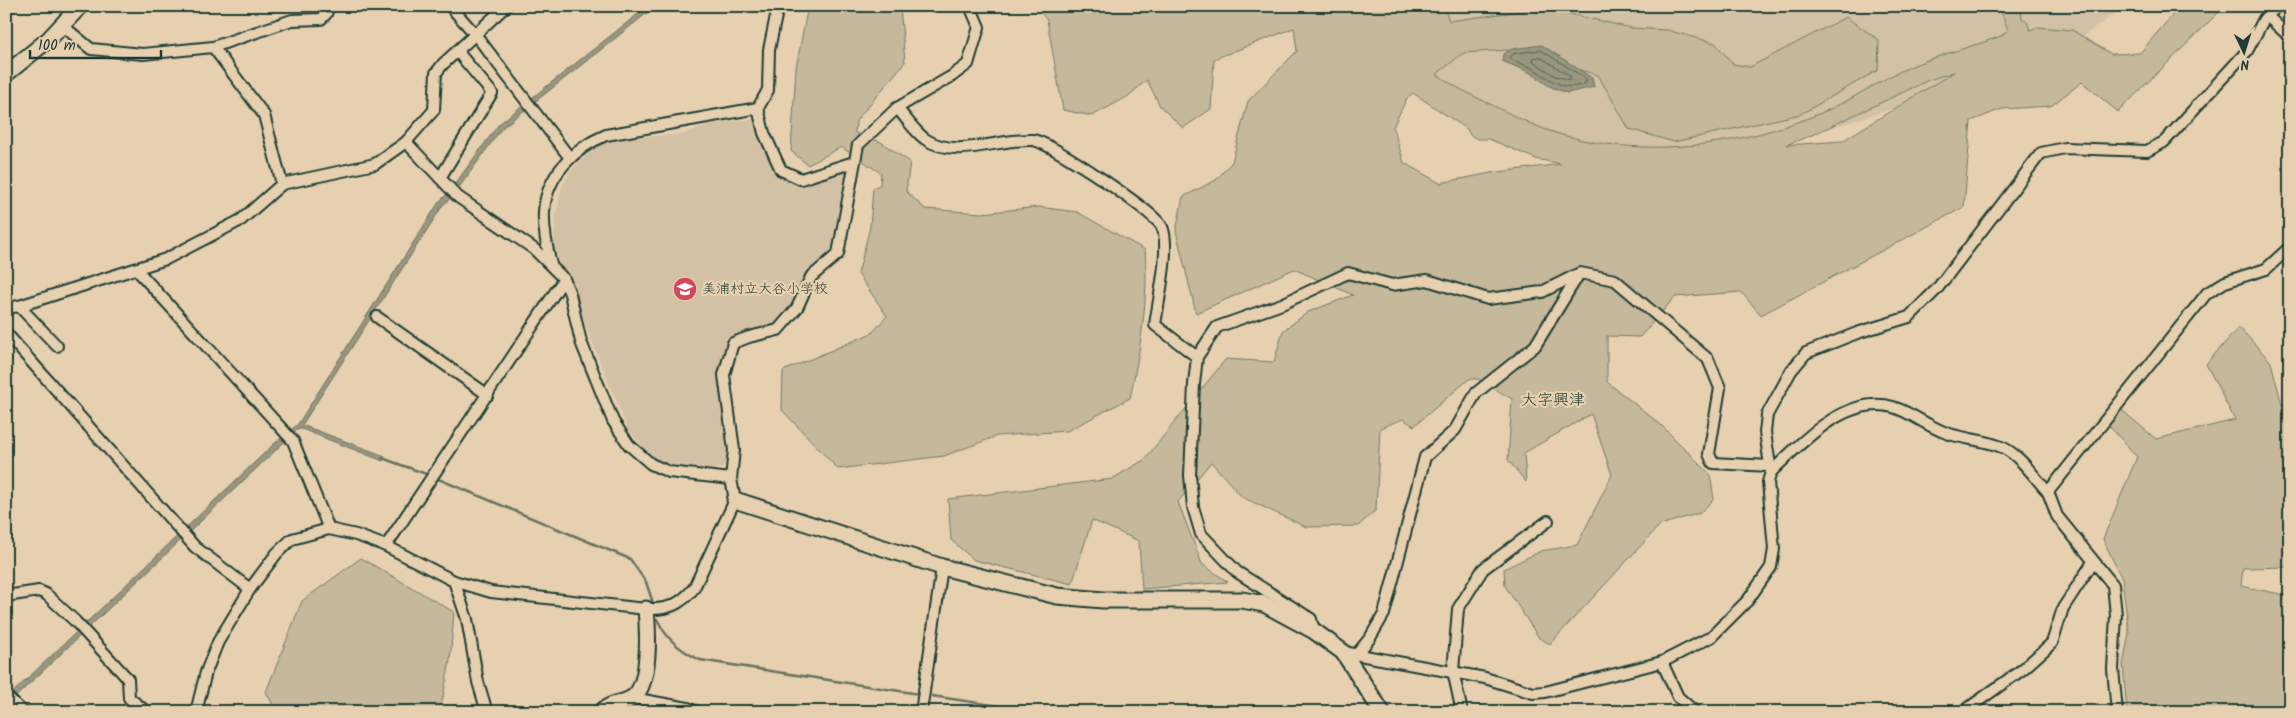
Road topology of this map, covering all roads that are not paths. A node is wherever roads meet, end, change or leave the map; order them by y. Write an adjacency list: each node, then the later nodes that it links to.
1 (80, 6): 9 (street)
2 (329, 6): 12 (street)
3 (450, 6): 10 (street)
4 (506, 6): 10 (street)
5 (778, 6): 15 (street)
6 (970, 6): 16 (street)
7 (2277, 6): 8 (street)
8 (2267, 16): 11 (street); 34 (street)
9 (63, 26): 12 (street); 14 (street)
10 (475, 34): 13 (street); 18 (street)
11 (2290, 37)
12 (213, 46): 21 (street)
13 (457, 50): 17 (street); 20 (street)
14 (6, 74)
15 (758, 108): 18 (street); 19 (street)
16 (897, 108): 19 (street); 32 (street)
17 (406, 142): 20 (street); 21 (street)
18 (570, 158): 23 (street)
19 (854, 162): 35 (street)
20 (440, 178): 23 (street)
21 (282, 184): 24 (street)
22 (2290, 247): 36 (street)
23 (551, 265): 26 (street)
24 (136, 270): 27 (street); 39 (street)
25 (1580, 273): 32 (street); 34 (street); 48 (street)
26 (564, 279): 33 (street); 35 (street)
27 (19, 306): 28 (street); 31 (street)
28 (6, 308)
29 (377, 317): 33 (street)
30 (6, 333): 44 (street)
31 (57, 346)
32 (1197, 357): 47 (street)
33 (488, 395): 40 (street)
34 (1771, 469): 36 (street); 49 (street)
35 (731, 479): 37 (street)
36 (2048, 492): 41 (street)
37 (735, 500): 42 (street); 46 (street)
38 (1548, 521): 50 (street)
39 (329, 529): 40 (street); 44 (street)
40 (386, 546): 43 (street)
41 (2093, 562): 63 (street); 64 (street)
42 (942, 567): 47 (street); 59 (street)
43 (454, 582): 46 (street); 54 (street)
44 (250, 588): 56 (street)
45 (6, 596): 55 (street)
46 (646, 610): 52 (street)
47 (1314, 631): 48 (street)
48 (1350, 653): 50 (street); 60 (street)
49 (1662, 662): 50 (street); 62 (street)
50 (1453, 671): 61 (street)
51 (6, 696): 53 (street)
52 (632, 698): 57 (street); 58 (street)
53 (20, 709)
54 (484, 710)
55 (146, 712)
56 (196, 712)
57 (600, 712)
58 (697, 712)
59 (921, 712)
60 (1382, 712)
61 (1462, 712)
62 (1695, 712)
63 (1963, 712)
64 (2117, 712)

